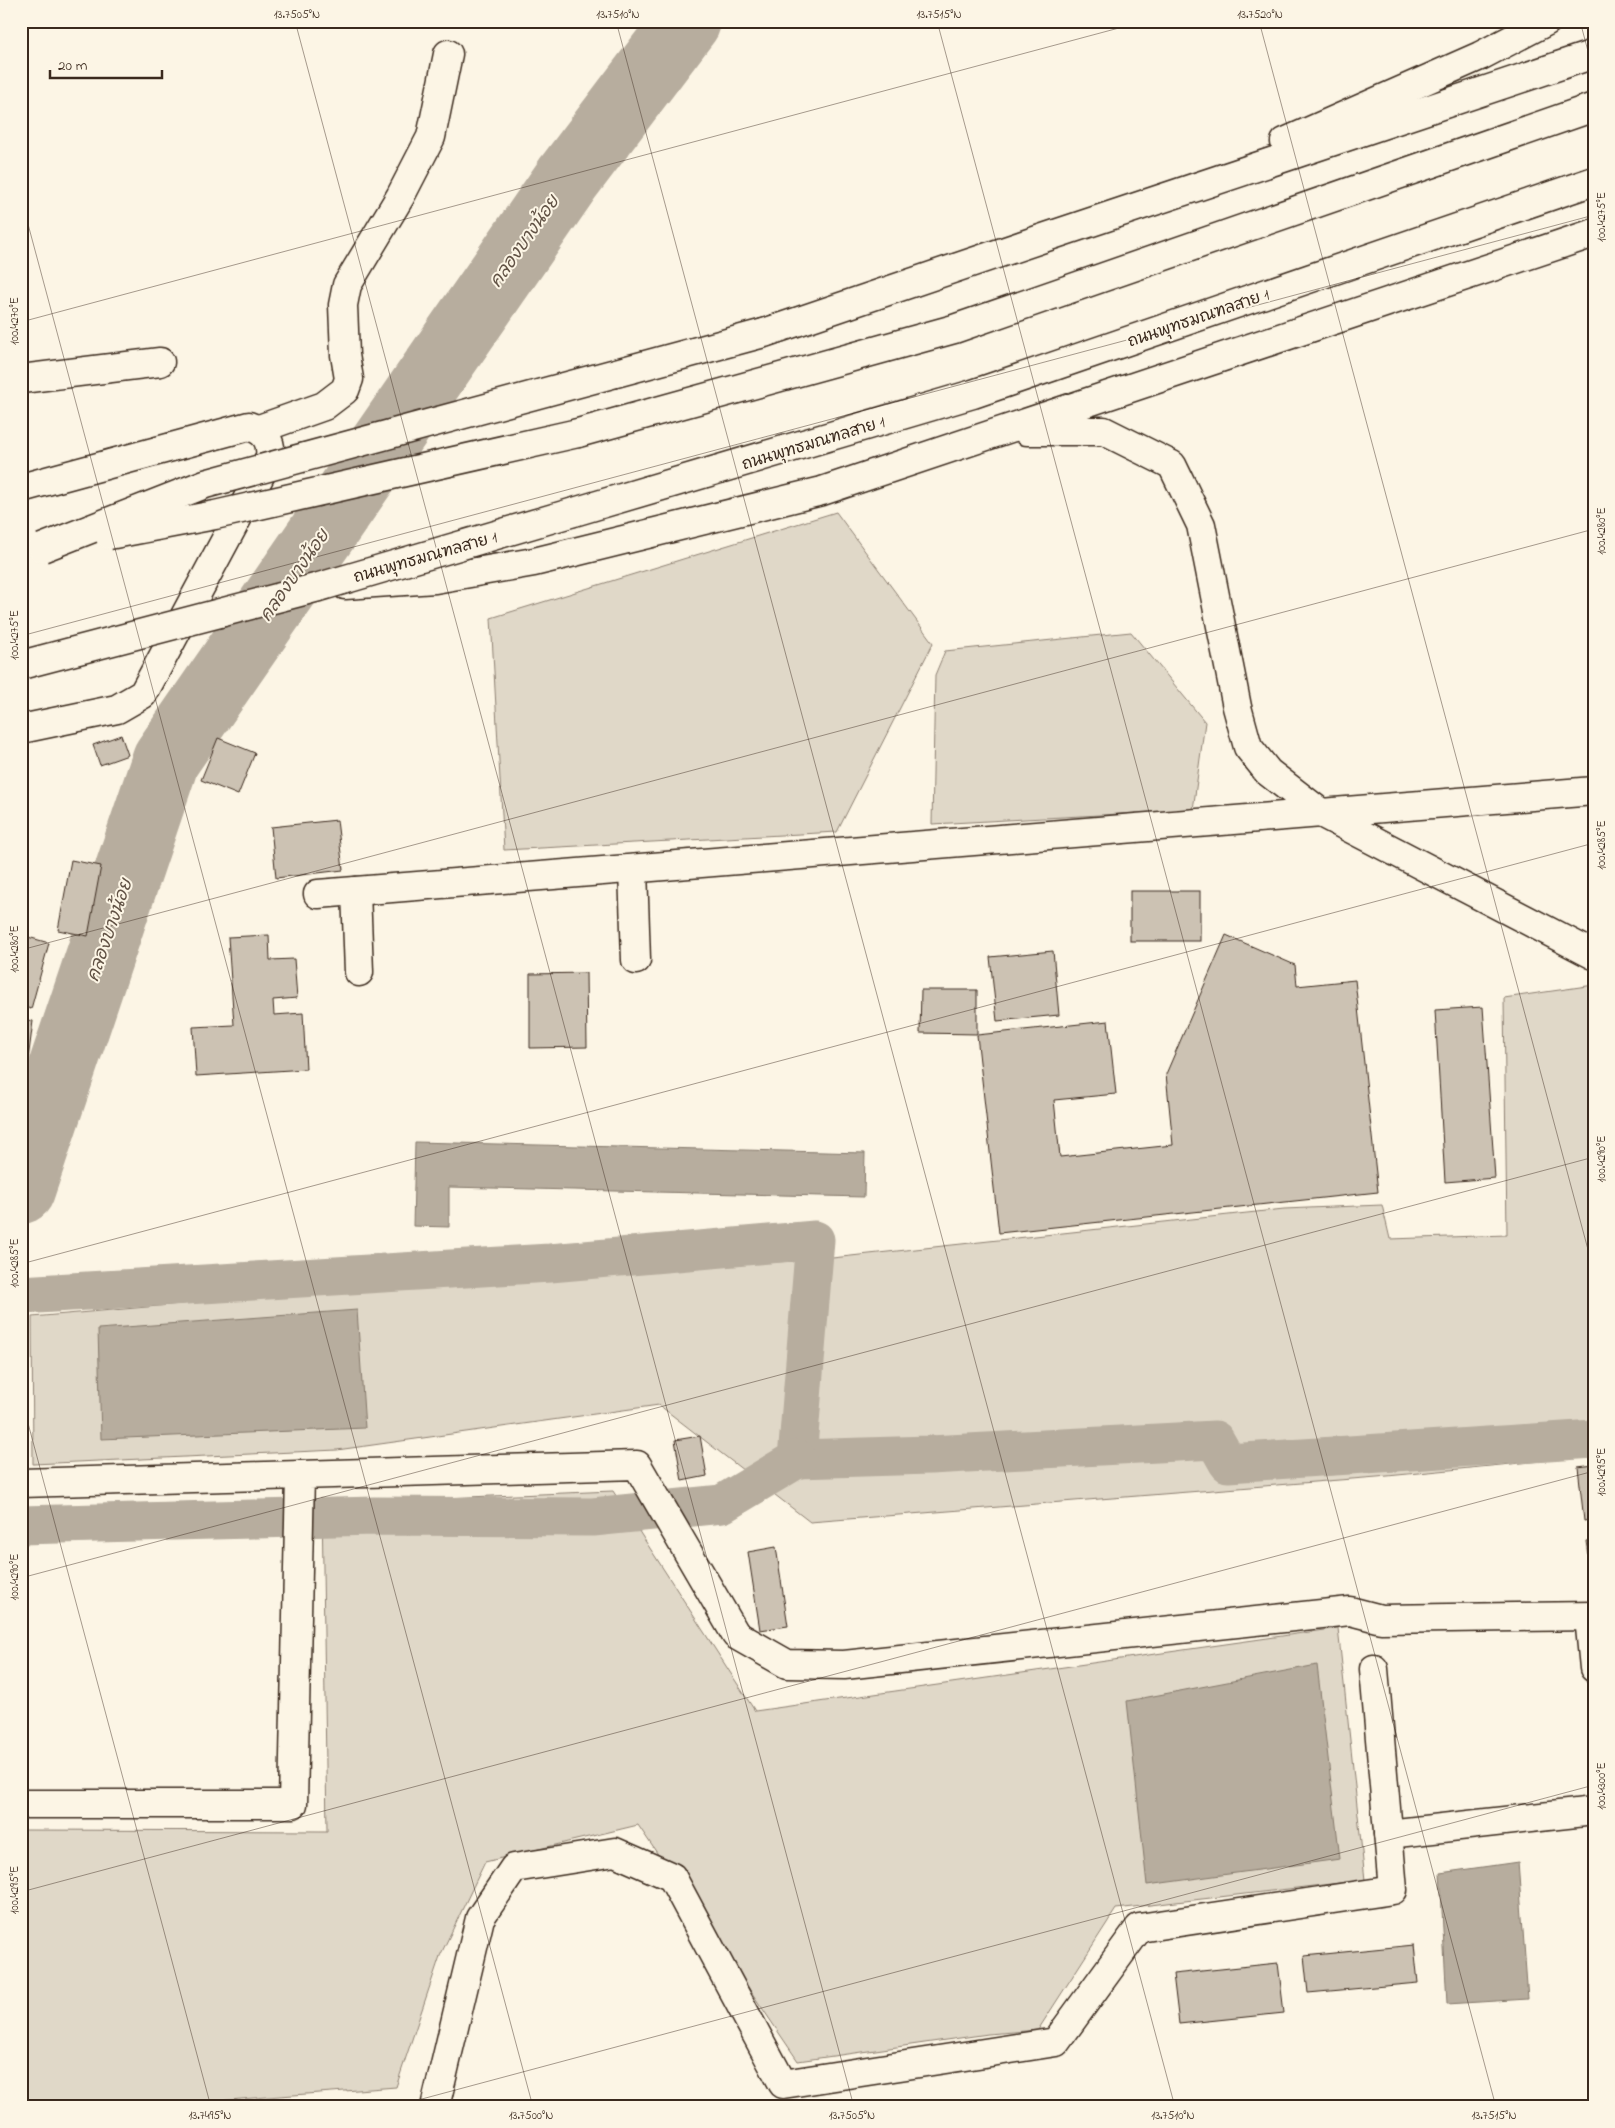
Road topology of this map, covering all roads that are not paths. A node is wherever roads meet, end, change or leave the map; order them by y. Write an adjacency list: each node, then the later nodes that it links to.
1 (1548, 21): 6 (main road)
2 (448, 54): 10 (main road)
3 (1594, 54): 6 (main road)
4 (1594, 107): 13 (main road, bridge)
5 (1594, 181): 14 (main road, ถนนพุทธมณฑลสาย 1, bridge)
6 (1134, 208): 13 (main road, bridge)
7 (1594, 233): 11 (main road)
8 (160, 362): 9 (main road)
9 (21, 379)
10 (259, 429): 12 (main road); 16 (main road)
11 (1000, 432): 14 (main road, bridge); 18 (main road)
12 (21, 488)
13 (32, 550)
14 (319, 587): 15 (main road, ถนนพุทธมณฑลสาย 1, bridge)
15 (21, 665)
16 (21, 729)
17 (1594, 791): 18 (main road)
18 (1321, 813): 19 (main road); 22 (main road)
19 (633, 869): 20 (main road); 23 (main road)
20 (356, 891): 21 (main road); 24 (main road)
21 (318, 894)
22 (1594, 955)
23 (636, 960)
24 (359, 972)
25 (300, 1477): 26 (main road); 27 (main road); 30 (main road)
26 (21, 1483)
27 (1591, 1616): 28 (main road)
28 (1594, 1668)
29 (1374, 1669): 32 (main road)
30 (21, 1804)
31 (1594, 1811): 32 (main road)
32 (1388, 1834): 33 (main road)
33 (435, 2107)

